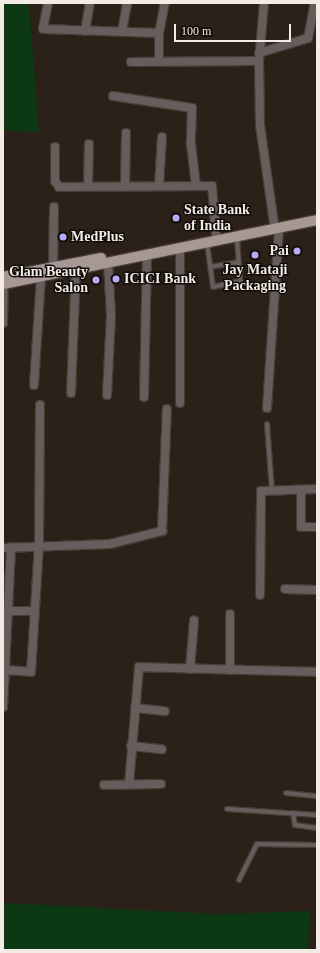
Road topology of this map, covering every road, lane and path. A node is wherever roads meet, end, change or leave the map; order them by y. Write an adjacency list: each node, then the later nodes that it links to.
1 (48, 3): 7 (street)
2 (90, 3): 7 (street)
3 (127, 3): 8 (street)
4 (165, 3): 9 (street)
5 (264, 3): 10 (street)
6 (315, 3): 10 (street)
7 (85, 31): 8 (street)
8 (122, 32): 9 (street)
9 (159, 34): 12 (street)
10 (259, 57): 12 (street); 25 (street)
11 (131, 62): 12 (street)
12 (160, 62)
13 (113, 96): 19 (street)
14 (126, 133): 21 (street)
15 (162, 137): 18 (street)
16 (89, 144): 20 (street)
17 (55, 147): 20 (street)
18 (160, 186): 19 (street); 21 (street)
19 (196, 186): 26 (street)
20 (88, 187): 21 (street)
21 (125, 187)
22 (54, 207): 34 (street)
23 (317, 214): 25 (main road)
24 (317, 220): 25 (main road)
25 (276, 228): 26 (main road); 27 (main road); 46 (street)
26 (216, 236): 28 (main road)
27 (237, 238): 28 (main road); 32 (lane)
28 (203, 242): 29 (main road); 30 (main road); 35 (lane)
29 (180, 249): 31 (main road); 44 (street)
30 (134, 254): 31 (main road); 33 (main road); 34 (main road)
31 (147, 255): 43 (street)
32 (239, 262): 35 (lane); 35 (lane)
33 (108, 263): 36 (main road); 42 (street)
34 (53, 267): 38 (main road)
35 (210, 267)
36 (76, 270): 37 (main road); 41 (street)
37 (42, 277): 38 (main road); 40 (street)
38 (3, 282): 39 (street)
39 (3, 323)
40 (34, 385)
41 (71, 393)
42 (107, 395)
43 (144, 397)
44 (180, 403)
45 (40, 405): 53 (street)
46 (267, 408)
47 (167, 409): 53 (street)
48 (267, 424): 50 (lane)
49 (317, 489): 51 (street)
50 (272, 490): 51 (street); 57 (street)
51 (301, 490): 52 (street)
52 (317, 527)
53 (39, 545): 54 (street); 59 (street)
54 (7, 548): 58 (street)
55 (285, 589): 56 (street)
56 (317, 590)
57 (260, 595)
58 (8, 611): 59 (street); 63 (street)
59 (35, 611): 63 (street)
60 (230, 614): 64 (street)
61 (194, 620): 62 (street)
62 (190, 669): 64 (street); 67 (street)
63 (5, 670): 66 (street)
64 (230, 670): 65 (street)
65 (317, 672)
66 (3, 707)
67 (135, 708): 68 (street); 69 (street)
68 (165, 710)
69 (131, 746): 70 (street); 71 (street)
70 (162, 749)
71 (129, 784): 72 (street); 73 (street)
72 (160, 784)
73 (104, 785)
74 (286, 793): 75 (lane)
75 (317, 796)
76 (227, 809): 77 (lane)
77 (293, 813): 78 (lane); 79 (lane)
78 (317, 815)
79 (317, 828)
80 (317, 845): 81 (lane)
81 (238, 880)

